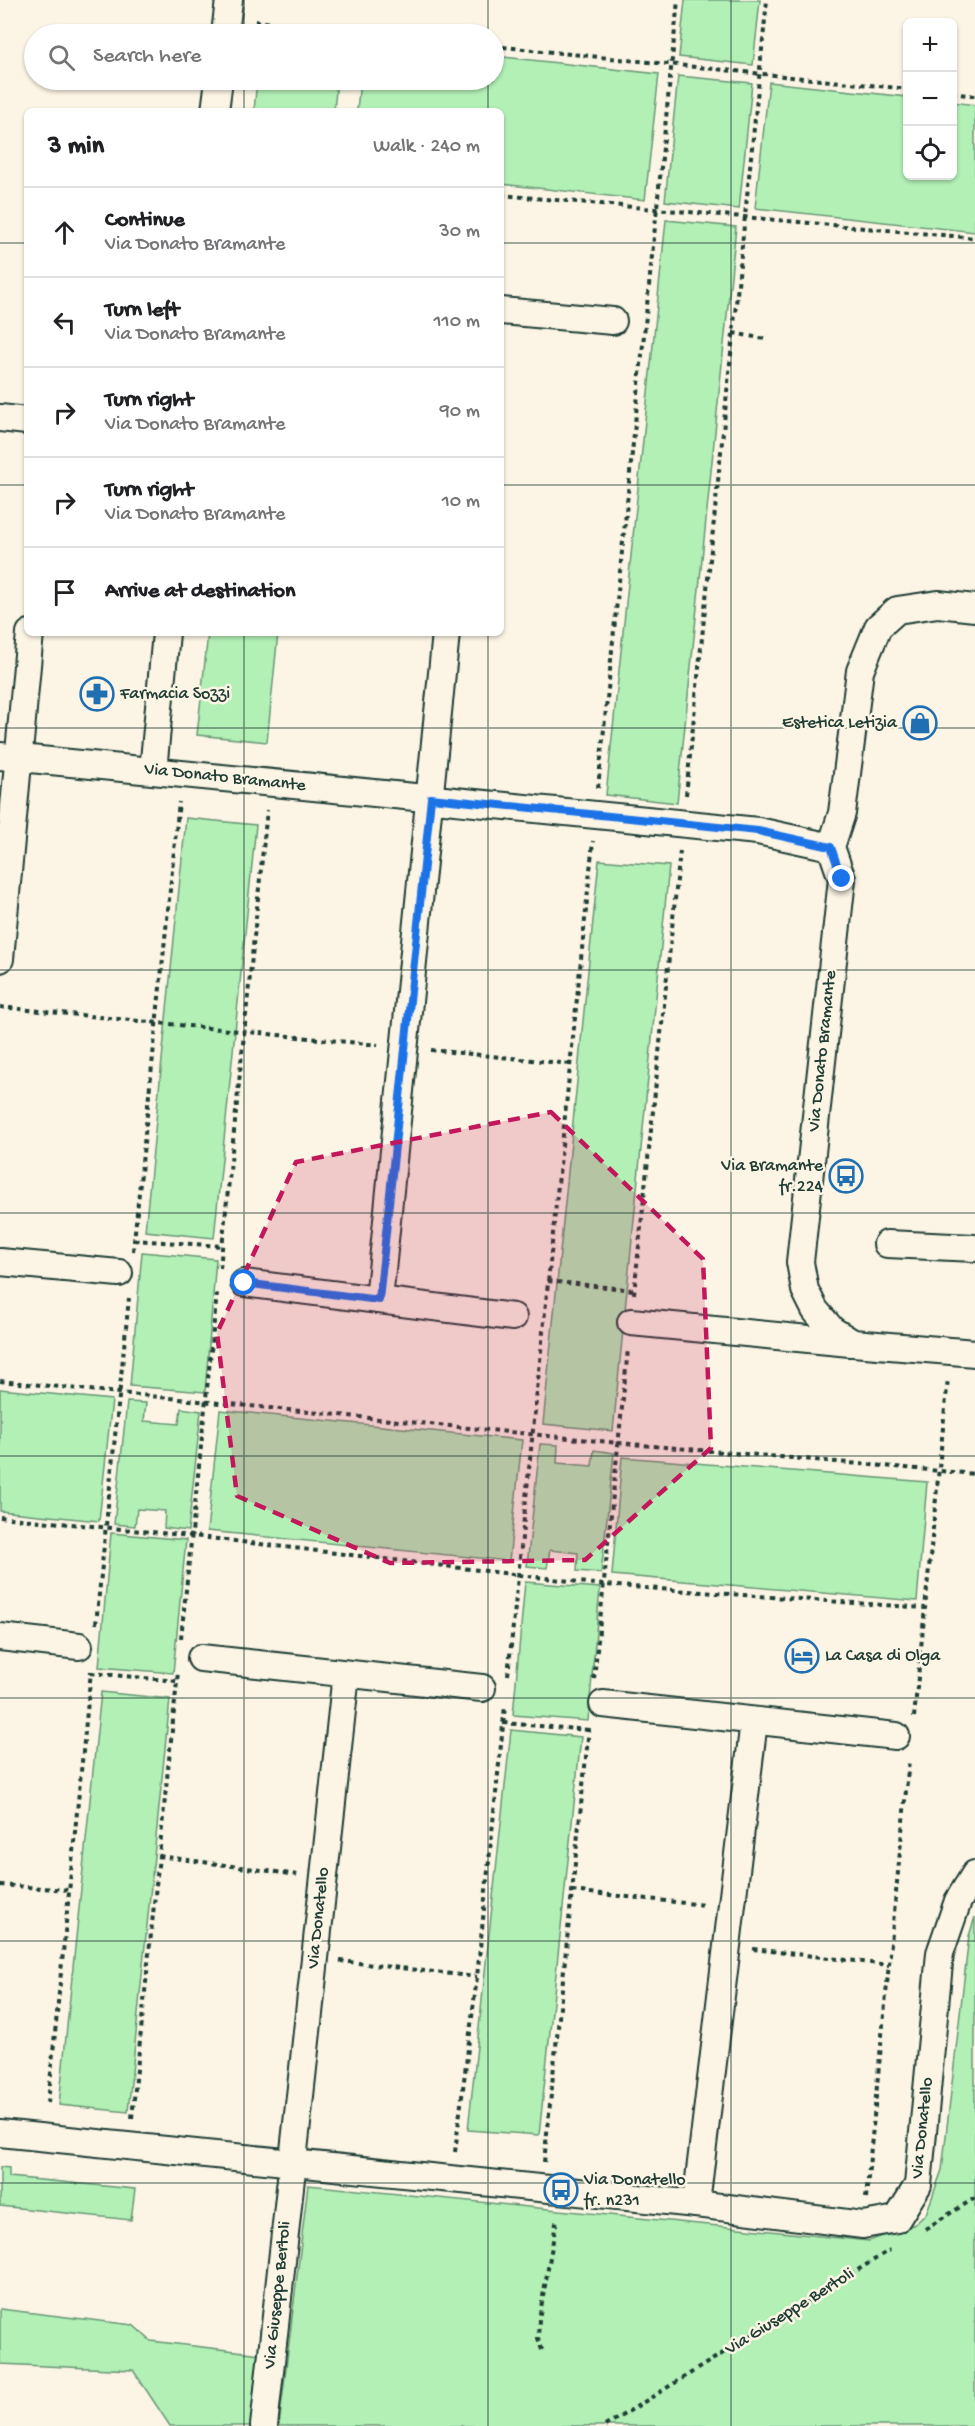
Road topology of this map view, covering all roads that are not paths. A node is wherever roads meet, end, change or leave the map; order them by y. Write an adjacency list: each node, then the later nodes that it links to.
1 (218, 90): 2 (street)
2 (215, 108)
3 (504, 311): 4 (street)
4 (613, 321)
5 (0, 418): 6 (street)
6 (24, 421)
7 (975, 608): 14 (street)
8 (30, 636): 11 (street)
9 (166, 636): 12 (street)
10 (446, 636): 13 (street)
11 (10, 757): 12 (street, Via Donato Bramante); 15 (street)
12 (153, 771): 13 (street, Via Donato Bramante)
13 (431, 798): 14 (street, Via Donato Bramante); 21 (street)
14 (831, 847): 24 (street, Via Donato Bramante)
15 (0, 959)
16 (887, 1244): 17 (street)
17 (975, 1248)
18 (0, 1262): 19 (street)
19 (127, 1274)
20 (244, 1283): 21 (street)
21 (379, 1300): 22 (street)
22 (513, 1317)
23 (631, 1322): 24 (street)
24 (853, 1343): 25 (street)
25 (963, 1352)
26 (0, 1638): 27 (street)
27 (86, 1655)
28 (190, 1661): 29 (street)
29 (346, 1674): 30 (street); 36 (street, Via Donatello)
30 (482, 1688)
31 (596, 1713): 32 (street)
32 (754, 1721): 33 (street); 37 (street)
33 (906, 1737)
34 (975, 1874): 37 (street, Via Donatello)
35 (0, 2133): 36 (street, Via Donatello)
36 (292, 2164): 37 (street, Via Donatello); 38 (street, Via Giuseppe Bertoli)
37 (696, 2204)
38 (264, 2426)

